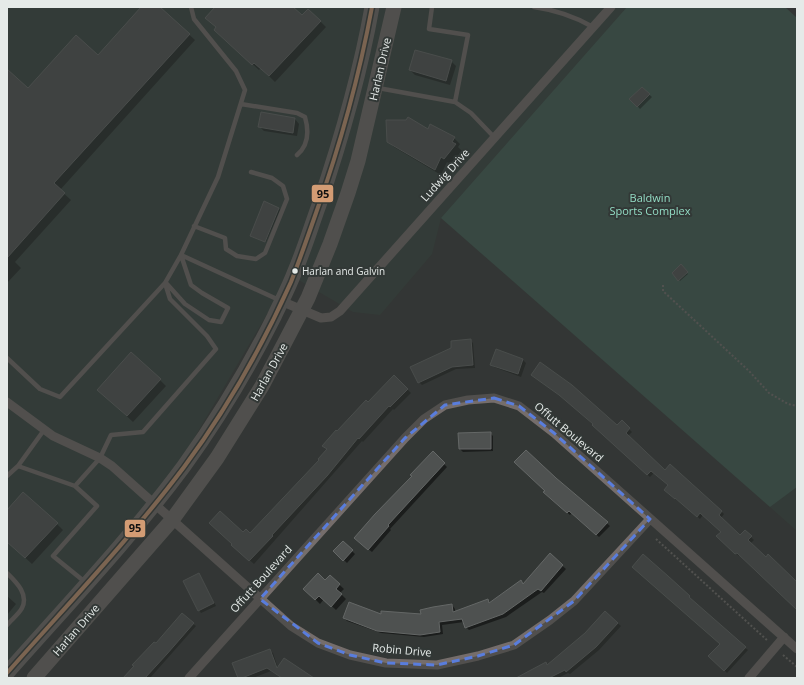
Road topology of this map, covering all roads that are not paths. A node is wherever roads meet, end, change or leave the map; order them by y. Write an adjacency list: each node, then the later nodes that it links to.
1 (191, 7): 10 (lane)
2 (372, 7): 17 (main road, Harlan Drive)
3 (394, 7): 8 (main road, Harlan Drive)
4 (432, 7): 9 (lane)
5 (534, 7): 7 (lane)
6 (611, 7): 7 (street, Ludwig Drive)
7 (593, 27): 11 (street, Ludwig Drive)
8 (376, 88): 9 (lane); 18 (main road, Harlan Drive)
9 (455, 102): 11 (lane)
10 (241, 104): 12 (lane); 14 (lane)
11 (494, 138): 18 (street, Ludwig Drive)
12 (297, 155)
13 (251, 172): 14 (lane)
14 (194, 226): 15 (lane)
15 (181, 255): 16 (lane); 16 (lane); 17 (lane)
16 (165, 283): 19 (lane); 22 (lane)
17 (281, 301): 18 (street, Ludwig Drive); 26 (main road, Harlan Drive)
18 (302, 311): 28 (main road, Harlan Drive)
19 (7, 358)
20 (7, 402): 21 (street, Robin Drive)
21 (44, 430): 22 (street, Robin Drive); 23 (lane)
22 (100, 458): 25 (lane); 26 (street, Robin Drive)
23 (18, 466): 24 (lane); 25 (lane)
24 (7, 476)
25 (75, 486): 30 (lane)
26 (155, 504): 28 (street, Robin Drive); 30 (main road, Harlan Drive)
27 (650, 519): 31 (street, Robin Drive); 31 (street, Offutt Boulevard); 33 (street, Offutt Boulevard)
28 (172, 520): 31 (street, Robin Drive); 36 (main road, Harlan Drive)
29 (7, 573): 32 (lane)
30 (86, 583): 35 (main road, Harlan Drive)
31 (260, 599): 37 (street, Offutt Boulevard)
32 (7, 624)
33 (784, 637): 34 (street, Offutt Boulevard); 38 (street)
34 (797, 648)
35 (7, 673)
36 (34, 678)
37 (189, 678)
38 (748, 678)

